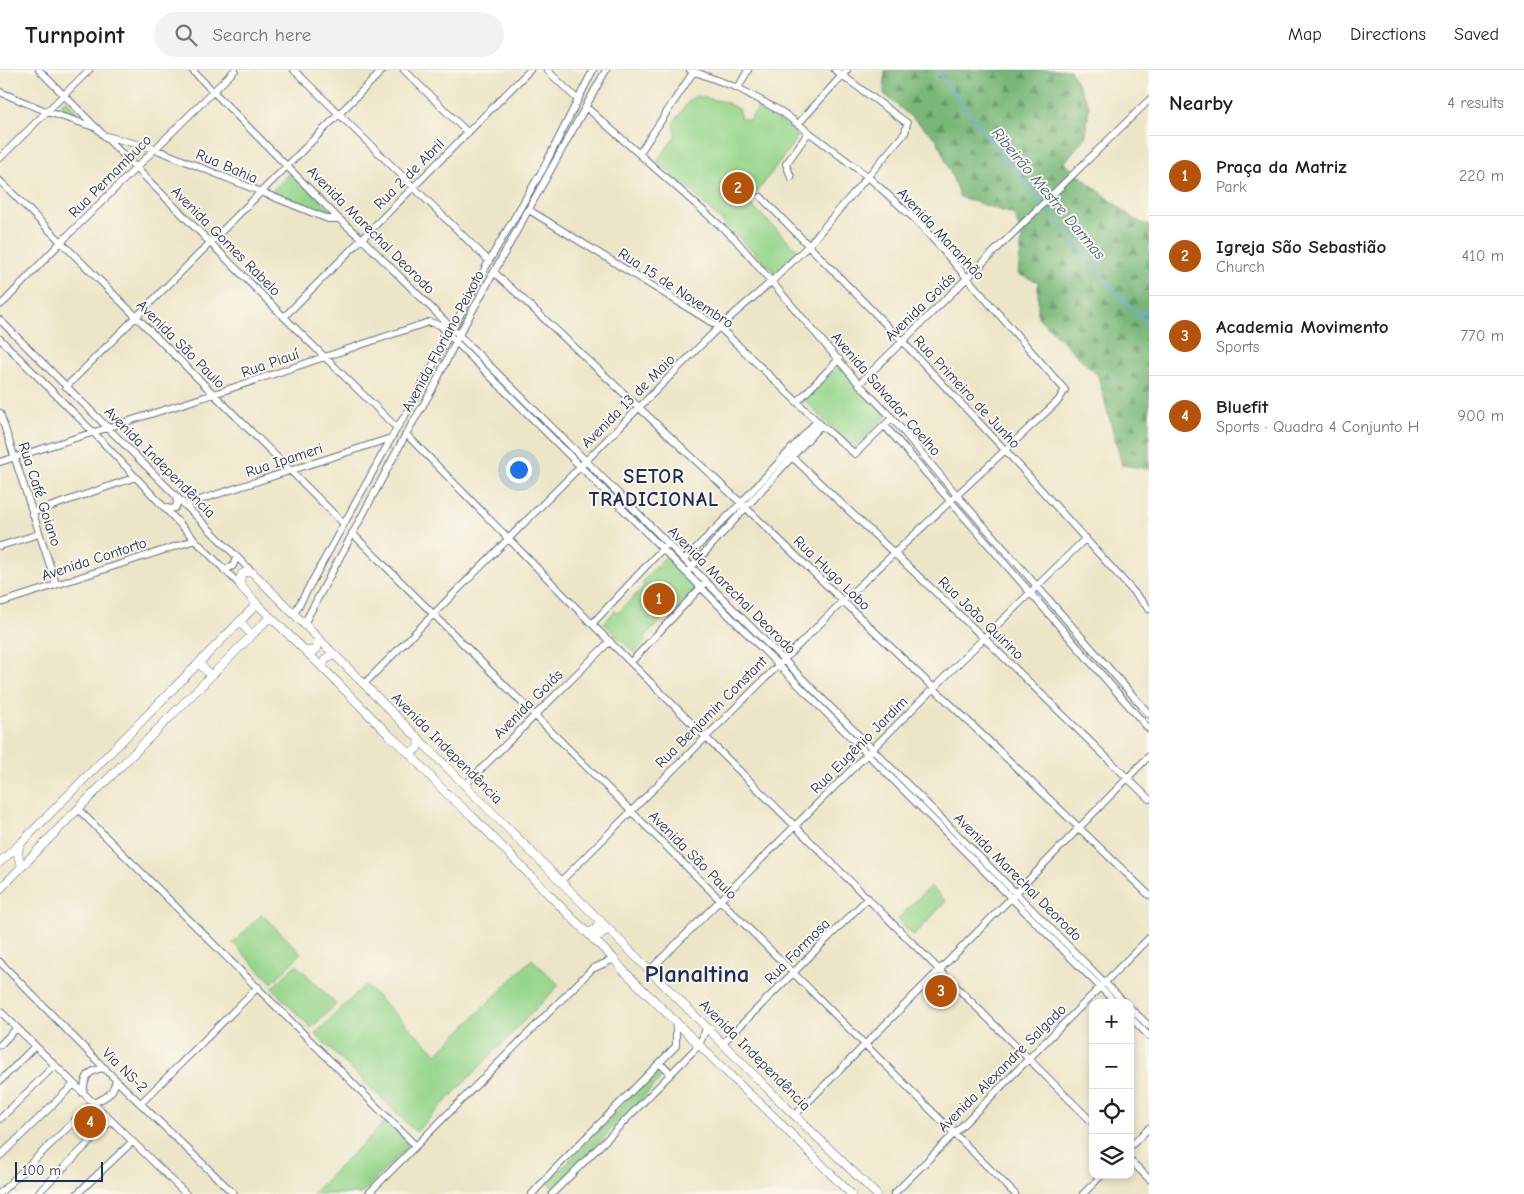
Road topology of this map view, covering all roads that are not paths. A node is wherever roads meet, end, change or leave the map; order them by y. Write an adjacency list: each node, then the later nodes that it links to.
1 (39, 70): 19 (street, Avenida Gomes Rabelo)
2 (89, 70): 19 (street)
3 (192, 70): 17 (street, Avenida Marechal Deorodo)
4 (234, 70): 17 (street, Rua Pernambuco)
5 (294, 70): 24 (street)
6 (383, 70): 24 (street)
7 (404, 70): 28 (street)
8 (530, 70): 28 (street, Rua 2 de Abril)
9 (547, 70): 20 (street)
10 (593, 70): 20 (street, Avenida Floriano Peixoto)
11 (606, 70): 22 (street, Avenida Floriano Peixoto)
12 (748, 70): 16 (street)
13 (835, 70): 15 (street)
14 (692, 71): 16 (street, Avenida Maranhão); 31 (street)
15 (845, 72): 25 (street); 37 (street, Avenida 13 de Maio)
16 (738, 88): 25 (street, Avenida Maranhão)
17 (213, 91): 30 (street, Rua Pernambuco); 33 (street, Avenida Marechal Deorodo)
18 (0, 92): 23 (street)
19 (65, 95): 23 (street); 26 (street, Avenida Gomes Rabelo)
20 (578, 100): 35 (street, Avenida Floriano Peixoto)
21 (1149, 100): 57 (street, Avenida Goiás)
22 (586, 107): 31 (street, Avenida Salvador Coelho); 36 (street, Avenida Floriano Peixoto)
23 (48, 112): 26 (street); 32 (street)
24 (338, 114): 33 (street); 41 (street)
25 (798, 124): 27 (street, Avenida Maranhão)
26 (98, 128): 29 (street, Avenida Gomes Rabelo)
27 (809, 132): 37 (street, Avenida Maranhão); 38 (street)
28 (468, 133): 41 (street, Rua 2 de Abril)
29 (105, 136): 30 (street, Rua Bahia); 34 (street, Avenida Gomes Rabelo)
30 (155, 149): 34 (street, Rua Pernambuco); 43 (street, Rua Bahia)
31 (639, 154): 58 (street, Avenida Salvador Coelho)
32 (0, 158)
33 (287, 165): 43 (street); 46 (street, Avenida Marechal Deorodo)
34 (136, 168): 50 (street, Rua Pernambuco); 51 (street, Avenida Gomes Rabelo)
35 (543, 169): 36 (street); 40 (street, Avenida Floriano Peixoto)
36 (550, 173): 42 (street, Avenida Floriano Peixoto)
37 (867, 176): 53 (street, Avenida 13 de Maio); 57 (street, Avenida Maranhão)
38 (791, 177)
39 (0, 181): 50 (street, Avenida São Paulo)
40 (533, 186): 42 (street); 47 (street, Avenida Floriano Peixoto)
41 (413, 187): 49 (street, Rua 2 de Abril); 55 (street)
42 (541, 190): 45 (street, Avenida Floriano Peixoto)
43 (259, 192): 46 (street, Rua Bahia); 51 (street)
44 (761, 198): 53 (street, Rua Primeiro de Junho)
45 (529, 210): 48 (street, Avenida Floriano Peixoto); 65 (street, Rua 15 de Novembro)
46 (339, 219): 49 (street, Avenida Marechal Deorodo)
47 (508, 228): 48 (street); 52 (street, Avenida Floriano Peixoto)
48 (517, 232): 54 (street, Avenida Floriano Peixoto)
49 (362, 239): 62 (street, Rua 2 de Abril); 66 (street, Avenida Marechal Deorodo)
50 (61, 242): 59 (street, Rua Pernambuco); 61 (street, Avenida São Paulo)
51 (210, 242): 61 (street); 62 (street, Avenida Gomes Rabelo)
52 (500, 243): 54 (street); 55 (street, Avenida Floriano Peixoto)
53 (808, 246): 58 (street, Avenida 13 de Maio); 70 (street, Rua Primeiro de Junho)
54 (508, 247): 56 (street, Avenida Floriano Peixoto)
55 (489, 261): 66 (street, Avenida Floriano Peixoto)
56 (494, 272): 67 (street, Avenida Floriano Peixoto); 81 (street, Rua Hugo Lobo)
57 (967, 279): 70 (street, Avenida Goiás); 78 (street, Avenida Maranhão)
58 (771, 282): 65 (street, Avenida 13 de Maio); 72 (street, Avenida Salvador Coelho)
59 (3, 303): 60 (street, Rua Pernambuco)
60 (0, 310)
61 (136, 316): 75 (street); 77 (street, Avenida São Paulo)
62 (284, 317): 71 (street, Avenida Gomes Rabelo)
63 (0, 320): 75 (street, Avenida Independência)
64 (440, 325): 66 (street, Avenida Marechal Deorodo); 71 (street, Rua Piauí)
65 (719, 327): 79 (street, Rua 15 de Novembro); 81 (street, Avenida 13 de Maio)
66 (450, 331): 67 (street, Avenida Marechal Deorodo); 69 (street, Avenida Marechal Deorodo); 74 (street, Avenida Floriano Peixoto)
67 (459, 335): 69 (street, Avenida Floriano Peixoto); 95 (street, Avenida Marechal Deorodo)
68 (0, 339): 89 (street, Avenida Independência)
69 (456, 342): 76 (street, Avenida Floriano Peixoto); 98 (street, Avenida Marechal Deorodo)
70 (903, 342): 73 (street, Avenida Goiás); 92 (street, Rua Primeiro de Junho)
71 (325, 357): 77 (street, Rua Piauí); 88 (street, Avenida Gomes Rabelo)
72 (839, 359): 73 (street, Avenida Salvador Coelho); 79 (street)
73 (860, 384): 84 (street, Avenida Salvador Coelho)
74 (422, 385): 76 (street); 80 (street, Avenida Floriano Peixoto)
75 (66, 387): 87 (street, Avenida Independência)
76 (432, 390): 82 (street, Avenida Floriano Peixoto)
77 (214, 394): 87 (street, Rua Piauí); 99 (street, Avenida São Paulo)
78 (1058, 401): 92 (street, Rua Benjamin Constant)
79 (798, 402): 85 (street, Rua 15 de Novembro)
80 (412, 404): 82 (street); 88 (street, Avenida Floriano Peixoto)
81 (638, 408): 95 (street, Avenida 13 de Maio); 109 (street, Rua Hugo Lobo)
82 (421, 411): 90 (street, Avenida Floriano Peixoto)
83 (0, 413): 94 (street, Rua Café Goiano)
84 (892, 418): 86 (street); 104 (street, Avenida Salvador Coelho)
85 (819, 423): 86 (street, Rua 15 de Novembro); 93 (street)
86 (886, 426): 107 (street, Avenida Salvador Coelho)
87 (107, 428): 89 (street, Rua Piauí); 97 (street, Avenida Independência)
88 (397, 428): 91 (street, Avenida Floriano Peixoto)
89 (94, 433): 94 (street); 100 (street, Avenida Independência)
90 (406, 434): 102 (street, Avenida Floriano Peixoto); 117 (street)
91 (391, 438): 99 (street, Rua Ipameri); 101 (street, Avenida Floriano Peixoto)
92 (1005, 450): 104 (street, Rua Benjamin Constant); 115 (street, Rua Primeiro de Junho)
93 (790, 455): 109 (street); 121 (street, Rua João Quirino)
94 (14, 458): 96 (street); 111 (street, Rua Café Goiano)
95 (586, 461): 98 (street, Avenida 13 de Maio); 118 (street, Avenida Marechal Deorodo)
96 (0, 462)
97 (142, 463): 100 (street); 105 (street, Avenida Independência)
98 (581, 467): 117 (street, Avenida 13 de Maio); 120 (street, Avenida Marechal Deorodo)
99 (291, 471): 108 (street, Rua Ipameri); 112 (street, Avenida São Paulo)
100 (134, 475): 110 (street, Avenida Independência); 111 (street)
101 (371, 475): 102 (street); 103 (street, Avenida Floriano Peixoto)
102 (381, 480): 106 (street, Avenida Floriano Peixoto)
103 (362, 492): 106 (street); 112 (street, Avenida Floriano Peixoto)
104 (956, 494): 107 (street, Rua Benjamin Constant); 133 (street, Avenida Salvador Coelho)
105 (176, 496): 108 (street, Avenida Independência); 110 (street)
106 (372, 496): 113 (street, Avenida Floriano Peixoto)
107 (950, 500): 121 (street, Rua Benjamin Constant); 135 (street, Avenida Salvador Coelho)
108 (184, 505): 122 (street, Avenida Independência)
109 (743, 506): 123 (street); 124 (street); 136 (street, Rua Hugo Lobo)
110 (164, 507): 116 (street, Avenida Independência)
111 (32, 513): 114 (street, Rua Café Goiano)
112 (344, 524): 125 (street, Avenida Floriano Peixoto)
113 (352, 533): 129 (street, Avenida Floriano Peixoto); 141 (street, Avenida São Paulo)
114 (39, 534): 119 (street); 131 (street, Rua Café Goiano)
115 (1086, 538): 133 (street, Rua Eugênio Jardim); 139 (street, Rua Primeiro de Junho)
116 (195, 540): 126 (street, Avenida Independência); 131 (street, Avenida Contorto)
117 (508, 540): 141 (street, Avenida 13 de Maio); 145 (street)
118 (668, 543): 120 (street); 123 (street, Avenida Marechal Deorodo)
119 (0, 546)
120 (662, 549): 128 (street, Avenida Marechal Deorodo); 145 (street)
121 (894, 552): 136 (street, Rua Benjamin Constant); 147 (street, Rua João Quirino)
122 (236, 558): 126 (street); 127 (street, Avenida Independência)
123 (684, 560): 124 (street, Avenida Marechal Deorodo)
124 (692, 567): 128 (street); 130 (street, Avenida Marechal Deorodo)
125 (318, 569): 129 (street); 140 (street, Avenida Floriano Peixoto)
126 (224, 570): 132 (street, Avenida Independência)
127 (252, 572): 132 (main road); 140 (main road, Avenida Independência)
128 (686, 573): 134 (street, Avenida Marechal Deorodo)
129 (329, 577): 144 (street, Avenida Floriano Peixoto)
130 (706, 582): 134 (street); 152 (street, Avenida Marechal Deorodo)
131 (56, 584): 137 (street, Avenida Contorto)
132 (240, 585): 138 (main road, Avenida Independência)
133 (1036, 586): 135 (street, Rua Eugênio Jardim); 164 (street, Avenida Salvador Coelho)
134 (701, 588): 153 (street); 155 (street, Avenida Marechal Deorodo)
135 (1030, 592): 147 (street, Rua Eugênio Jardim); 166 (street, Avenida Salvador Coelho)
136 (842, 601): 152 (street, Rua Benjamin Constant); 159 (street, Rua Hugo Lobo)
137 (0, 602)
138 (257, 604): 142 (main road, Avenida Independência); 143 (main road)
139 (1149, 609)
140 (294, 614): 144 (main road, Avenida Independência)
141 (434, 614): 158 (street, Avenida 13 de Maio); 165 (street, Avenida São Paulo)
142 (270, 617): 146 (main road); 150 (main road, Avenida Independência)
143 (240, 622): 146 (main road); 154 (main road)
144 (304, 624): 148 (main road, Avenida Independência)
145 (592, 624): 149 (street)
146 (252, 635): 157 (main road)
147 (984, 638): 159 (street, Rua Eugênio Jardim); 177 (street, Rua João Quirino)
148 (318, 639): 150 (main road); 151 (main road, Avenida Independência)
149 (610, 641): 153 (street); 165 (street, Avenida Goiás)
150 (306, 651): 156 (main road, Avenida Independência)
151 (335, 655): 156 (main road); 158 (main road, Avenida Independência)
152 (783, 659): 155 (street, Rua Benjamin Constant); 169 (street, Avenida Marechal Deorodo)
153 (631, 662): 167 (street)
154 (199, 663): 157 (main road); 160 (main road)
155 (777, 665): 167 (street, Rua Benjamin Constant); 172 (street, Avenida Marechal Deorodo)
156 (323, 668): 171 (main road, Avenida Independência)
157 (211, 676): 162 (main road)
158 (364, 684): 168 (main road, Avenida Independência)
159 (934, 688): 169 (street, Rua Eugênio Jardim); 183 (street, Rua Hugo Lobo)
160 (174, 689): 161 (main road); 162 (main road)
161 (167, 696): 163 (main road); 170 (main road)
162 (186, 700): 163 (main road)
163 (179, 708): 175 (main road)
164 (1149, 714)
165 (536, 716): 178 (street, Avenida Goiás); 181 (street, Avenida São Paulo)
166 (1149, 729)
167 (705, 736): 181 (street, Rua Benjamin Constant); 182 (street)
168 (419, 739): 171 (main road); 173 (main road, Avenida Independência)
169 (873, 749): 172 (street, Rua Eugênio Jardim); 190 (street, Avenida Marechal Deorodo)
170 (114, 750): 175 (main road); 184 (main road)
171 (408, 752): 176 (main road, Avenida Independência)
172 (867, 754): 182 (street, Rua Eugênio Jardim); 190 (street, Avenida Marechal Deorodo)
173 (435, 756): 176 (main road); 178 (main road, Avenida Independência)
174 (1149, 756): 177 (street)
175 (129, 758): 180 (main road)
176 (421, 764): 195 (main road, Avenida Independência)
177 (1128, 778): 179 (street, Rua João Quirino); 183 (street)
178 (465, 785): 187 (main road, Avenida Independência)
179 (1149, 799)
180 (78, 809): 186 (main road); 204 (street)
181 (630, 810): 187 (street, Rua Benjamin Constant); 192 (street, Avenida São Paulo)
182 (795, 826): 191 (street); 192 (street, Rua Eugênio Jardim)
183 (1080, 828): 189 (street, Rua Hugo Lobo); 190 (street)
184 (20, 844): 185 (main road); 186 (main road)
185 (0, 862)
186 (23, 865): 188 (main road)
187 (561, 880): 193 (main road, Avenida Independência)
188 (0, 889)
189 (1149, 895)
190 (1013, 896): 201 (street); 203 (street, Avenida Marechal Deorodo)
191 (868, 898): 201 (street); 202 (street, Rua Formosa)
192 (721, 901): 200 (street, Rua Eugênio Jardim); 202 (street, Avenida São Paulo)
193 (600, 920): 194 (main road, Avenida Independência); 195 (main road)
194 (609, 929): 197 (main road); 200 (main road, Avenida Independência)
195 (584, 931): 197 (main road, Avenida Independência)
196 (1149, 938): 203 (street, Avenida Alexandre Salgado)
197 (594, 940): 198 (main road, Avenida Independência)
198 (614, 959): 209 (main road, Avenida Independência); 243 (street)
199 (0, 962): 223 (street, Via NS-2)
200 (650, 970): 212 (main road, Avenida Independência)
201 (940, 970): 216 (street); 220 (street)
202 (794, 973): 215 (street, Rua Formosa); 216 (street, Avenida São Paulo)
203 (1102, 985): 205 (street, Avenida Marechal Deorodo); 206 (street, Avenida Marechal Deorodo); 220 (street, Avenida Alexandre Salgado)
204 (258, 987): 231 (street); 243 (street)
205 (1113, 999)
206 (1120, 999)
207 (0, 1011): 213 (street)
208 (1134, 1012): 211 (street)
209 (674, 1020): 218 (main road, Avenida Independência); 221 (street)
210 (1134, 1022): 214 (street)
211 (1149, 1026)
212 (708, 1027): 215 (main road, Avenida Independência); 218 (street)
213 (17, 1028): 217 (street); 219 (street)
214 (1149, 1036)
215 (723, 1043): 228 (main road, Avenida Independência)
216 (865, 1044): 235 (street); 240 (street, Avenida São Paulo)
217 (0, 1045)
218 (699, 1045): 224 (street); 232 (main road, Avenida Independência)
219 (35, 1046): 222 (street); 226 (street)
220 (1029, 1059): 237 (street); 240 (street, Avenida Alexandre Salgado)
221 (659, 1064): 224 (street); 248 (street)
222 (55, 1065): 227 (street); 236 (street)
223 (105, 1068): 225 (street, Via NS-2); 229 (street)
224 (670, 1074): 256 (street)
225 (116, 1080): 230 (street); 231 (street, Via NS-2)
226 (0, 1081)
227 (74, 1084): 229 (street); 244 (street)
228 (772, 1092): 232 (main road); 233 (main road, Avenida Independência)
229 (83, 1093): 230 (street)
230 (93, 1103): 238 (street); 249 (street)
231 (141, 1103): 253 (street, Via NS-2)
232 (760, 1103): 234 (main road, Avenida Independência)
233 (784, 1105): 234 (main road); 235 (main road, Avenida Independência)
234 (768, 1111): 257 (main road, Avenida Independência)
235 (795, 1114): 258 (main road, Avenida Independência)
236 (0, 1119)
237 (1089, 1119)
238 (111, 1121): 241 (street); 250 (street)
239 (1149, 1128): 242 (street)
240 (954, 1134): 259 (street, Avenida Alexandre Salgado); 260 (street, Avenida São Paulo)
241 (132, 1142): 251 (street); 252 (street)
242 (1134, 1143)
243 (416, 1146): 254 (street)
244 (0, 1156)
245 (1134, 1164): 247 (street)
246 (1098, 1179): 261 (street)
247 (1149, 1179)
248 (543, 1183): 255 (street); 256 (street)
249 (0, 1193)
250 (37, 1194)
251 (77, 1194)
252 (186, 1194)
253 (234, 1194)
254 (368, 1194)
255 (532, 1194)
256 (552, 1194)
257 (851, 1194)
258 (876, 1194)
259 (894, 1194)
260 (1015, 1194)
261 (1083, 1194)

